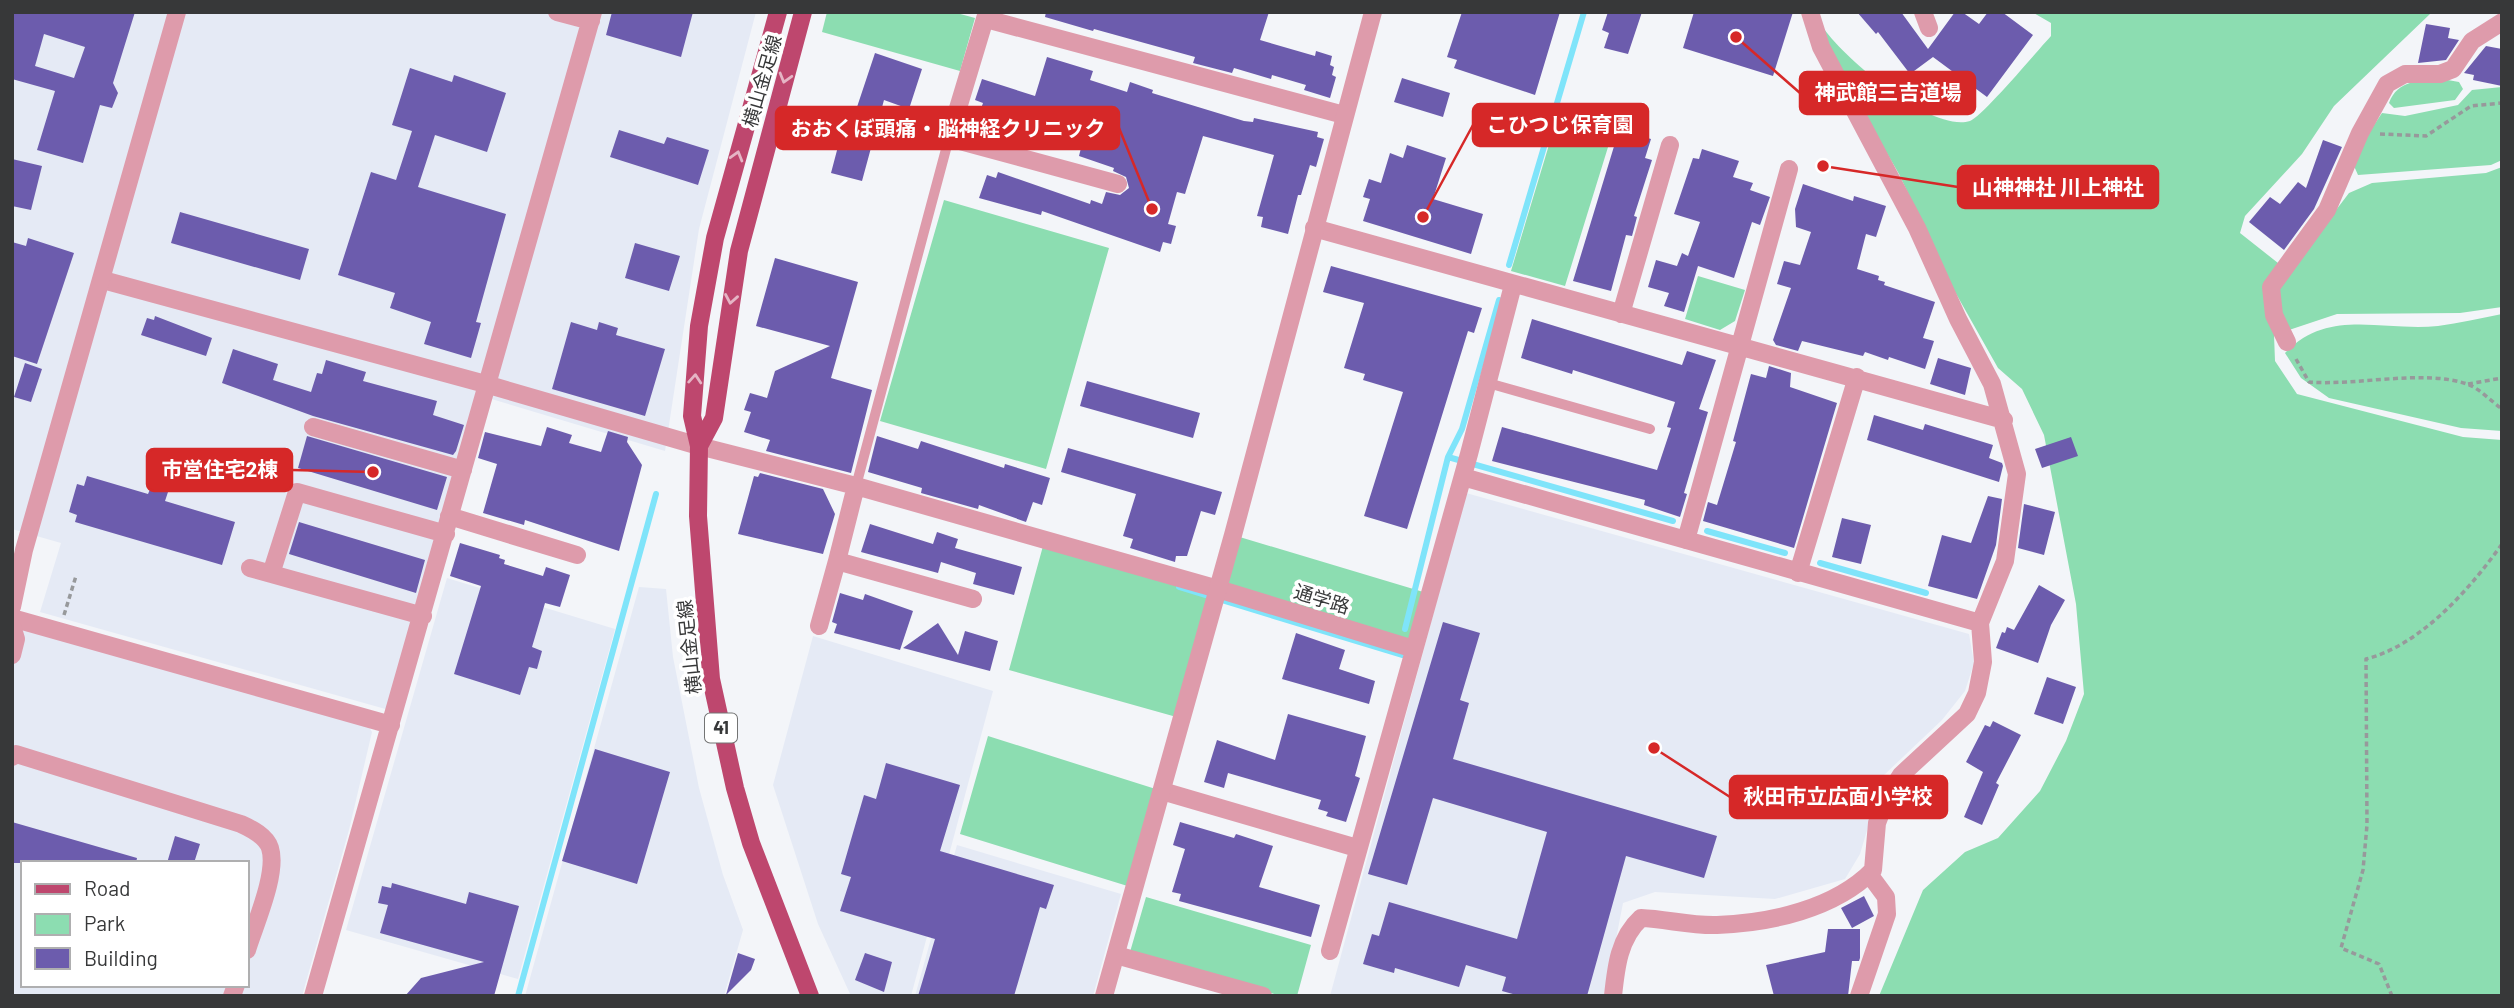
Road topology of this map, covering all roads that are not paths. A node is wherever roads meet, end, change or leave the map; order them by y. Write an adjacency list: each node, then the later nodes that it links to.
1 (177, 12): 16 (street)
2 (556, 12): 8 (street)
3 (779, 12): 27 (main road, 横山金足線 / 41, one-way to 3)
4 (803, 12): 27 (main road, 横山金足線 / 41, one-way to 27)
5 (1373, 12): 10 (street)
6 (1810, 12): 24 (street)
7 (986, 15): 10 (street); 11 (street)
8 (592, 17): 23 (street)
9 (2502, 22): 19 (street)
10 (1344, 115): 15 (street)
11 (949, 138): 14 (street); 30 (lane)
12 (1670, 145): 18 (street)
13 (1789, 169): 20 (street)
14 (1118, 184)
15 (1314, 228): 17 (street); 39 (street)
16 (103, 280): 23 (street, 通学路); 41 (street)
17 (1513, 285): 18 (street); 22 (street)
18 (1621, 314): 20 (street)
19 (2287, 342)
20 (1739, 348): 21 (street); 33 (street)
21 (1857, 377): 24 (street); 37 (street)
22 (1488, 383): 26 (lane); 28 (street)
23 (489, 385): 27 (street, 通学路); 29 (street)
24 (2004, 419): 44 (street)
25 (313, 427): 29 (street)
26 (1650, 429)
27 (699, 446): 30 (street, 通学路); 58 (main road, 横山金足線 / 41)
28 (1465, 468): 33 (street); 47 (street)
29 (463, 470): 31 (street)
30 (855, 491): 35 (street); 39 (street, 通学路)
31 (449, 516): 32 (street); 34 (street)
32 (446, 534): 38 (street); 42 (street)
33 (1686, 540): 37 (street)
34 (577, 555)
35 (837, 561): 40 (street); 46 (street)
36 (250, 568): 38 (street)
37 (1798, 573): 44 (street)
38 (271, 574): 42 (street)
39 (1216, 595): 47 (street, 通学路); 51 (street)
40 (973, 599)
41 (12, 607)
42 (423, 616): 49 (street)
43 (12, 618): 49 (street)
44 (1980, 623): 53 (street)
45 (12, 626): 48 (street)
46 (819, 626)
47 (1414, 649): 52 (street)
48 (12, 655)
49 (391, 725): 57 (street)
50 (12, 757): 54 (street)
51 (1162, 791): 52 (street); 56 (street)
52 (1357, 848): 55 (street)
53 (1869, 874): 61 (street); 62 (street)
54 (248, 947)
55 (1330, 951)
56 (1116, 955): 59 (street); 60 (street)
57 (313, 996)
58 (810, 996)
59 (1104, 996)
60 (1263, 996)
61 (1613, 996)
62 (1859, 996)

